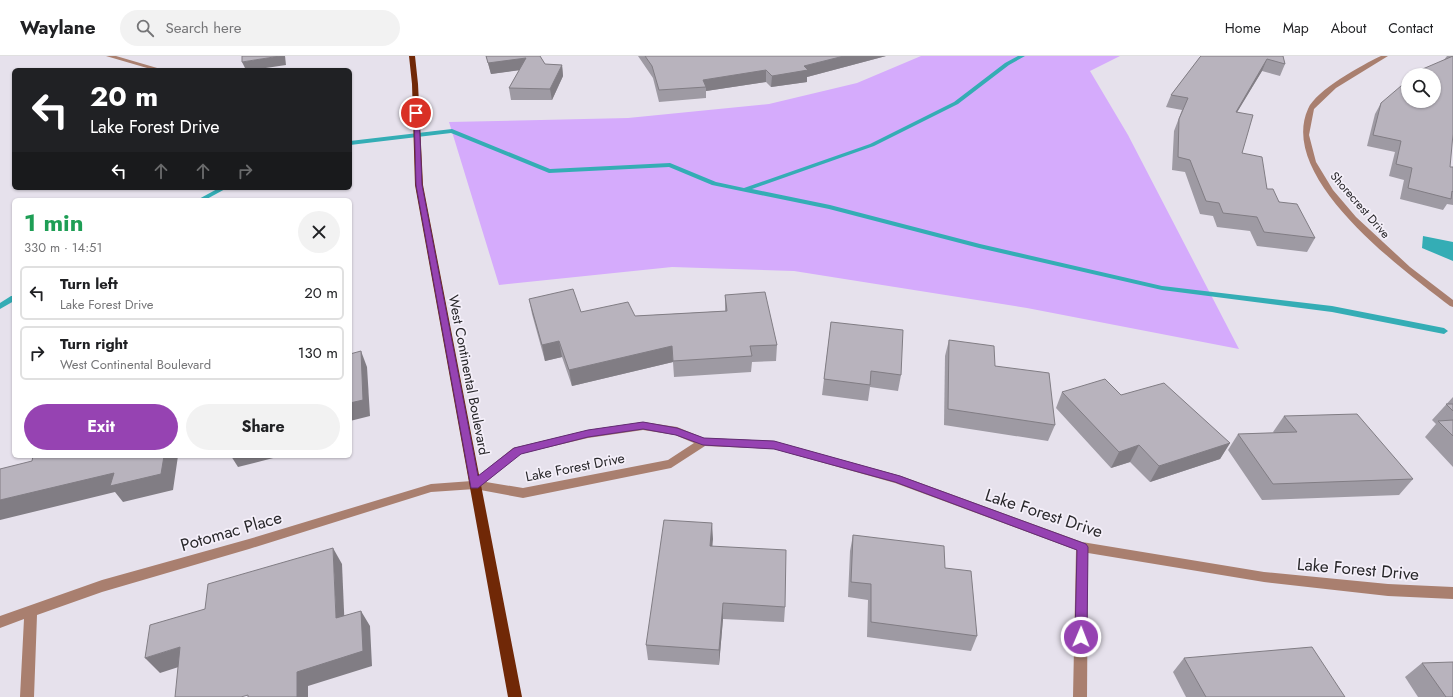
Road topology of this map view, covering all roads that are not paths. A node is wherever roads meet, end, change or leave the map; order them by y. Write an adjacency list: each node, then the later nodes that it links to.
1 (110, 56): 4 (street)
2 (412, 56): 7 (main road, West Continental Boulevard)
3 (1385, 56): 5 (street, Shorecrest Drive)
4 (154, 68)
5 (1453, 304)
6 (703, 442): 7 (street, Lake Forest Drive); 7 (street, Lake Forest Drive); 8 (street, Lake Forest Drive)
7 (475, 485): 10 (street, Potomac Place); 13 (main road, West Continental Boulevard)
8 (1082, 547): 9 (street, Lake Forest Drive); 14 (street)
9 (1453, 593)
10 (31, 611): 11 (street, Potomac Place); 12 (street)
11 (0, 622)
12 (27, 697)
13 (515, 697)
14 (1080, 697)

